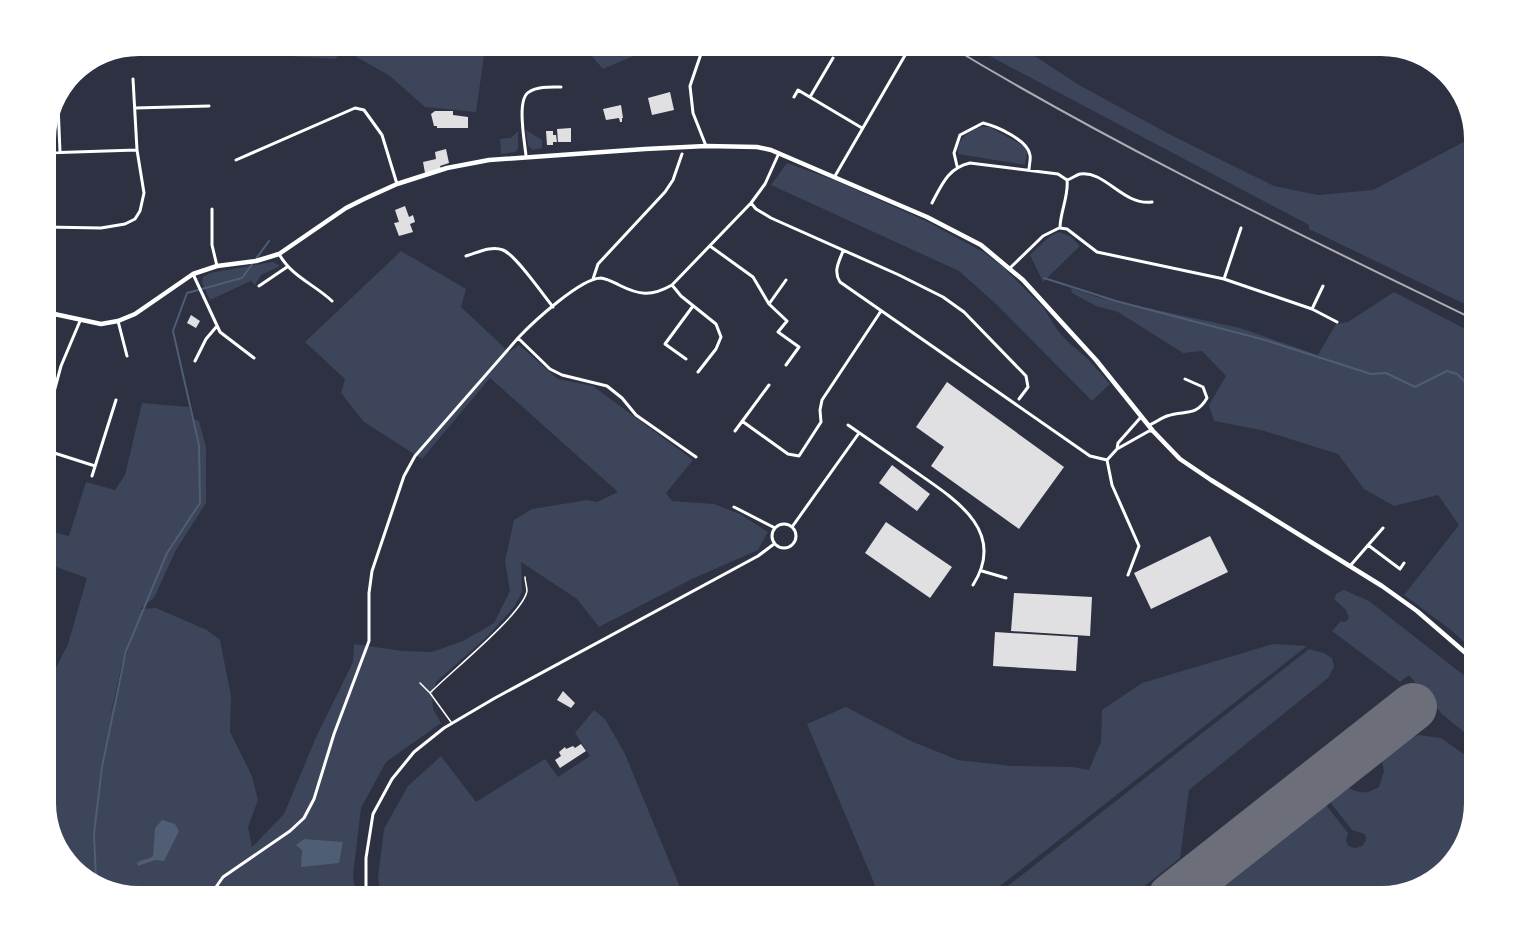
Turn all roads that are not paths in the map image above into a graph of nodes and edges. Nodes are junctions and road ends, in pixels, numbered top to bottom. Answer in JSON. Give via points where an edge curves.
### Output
{"nodes":[{"id":1,"x":700,"y":56,"type":"edge"},
{"id":2,"x":905,"y":56,"type":"edge"},
{"id":3,"x":833,"y":58,"type":"dead end"},
{"id":4,"x":133,"y":79,"type":"dead end"},
{"id":5,"x":561,"y":87,"type":"dead end"},
{"id":6,"x":794,"y":97,"type":"dead end"},
{"id":7,"x":810,"y":97,"type":"junction"},
{"id":8,"x":208,"y":106,"type":"dead end"},
{"id":9,"x":135,"y":108,"type":"junction"},
{"id":10,"x":59,"y":117,"type":"edge"},
{"id":11,"x":862,"y":128,"type":"junction"},
{"id":12,"x":706,"y":146,"type":"junction"},
{"id":13,"x":137,"y":150,"type":"junction"},
{"id":14,"x":56,"y":152,"type":"edge"},
{"id":15,"x":60,"y":152,"type":"junction"},
{"id":16,"x":779,"y":153,"type":"junction"},
{"id":17,"x":682,"y":154,"type":"dead end"},
{"id":18,"x":526,"y":158,"type":"junction"},
{"id":19,"x":236,"y":160,"type":"dead end"},
{"id":20,"x":957,"y":166,"type":"junction"},
{"id":21,"x":1029,"y":170,"type":"junction"},
{"id":22,"x":835,"y":176,"type":"junction"},
{"id":23,"x":1067,"y":180,"type":"junction"},
{"id":24,"x":397,"y":184,"type":"junction"},
{"id":25,"x":932,"y":202,"type":"dead end"},
{"id":26,"x":1152,"y":202,"type":"dead end"},
{"id":27,"x":751,"y":203,"type":"junction"},
{"id":28,"x":212,"y":209,"type":"dead end"},
{"id":29,"x":56,"y":227,"type":"edge"},
{"id":30,"x":1060,"y":228,"type":"junction"},
{"id":31,"x":1241,"y":228,"type":"dead end"},
{"id":32,"x":710,"y":246,"type":"junction"},
{"id":33,"x":843,"y":251,"type":"junction"},
{"id":34,"x":279,"y":254,"type":"junction"},
{"id":35,"x":466,"y":256,"type":"dead end"},
{"id":36,"x":217,"y":266,"type":"junction"},
{"id":37,"x":287,"y":267,"type":"junction"},
{"id":38,"x":1011,"y":268,"type":"junction"},
{"id":39,"x":193,"y":274,"type":"junction"},
{"id":40,"x":592,"y":279,"type":"junction"},
{"id":41,"x":1224,"y":279,"type":"junction"},
{"id":42,"x":786,"y":280,"type":"dead end"},
{"id":43,"x":672,"y":285,"type":"junction"},
{"id":44,"x":260,"y":286,"type":"dead end"},
{"id":45,"x":1323,"y":286,"type":"dead end"},
{"id":46,"x":332,"y":301,"type":"dead end"},
{"id":47,"x":769,"y":303,"type":"junction"},
{"id":48,"x":693,"y":306,"type":"junction"},
{"id":49,"x":553,"y":307,"type":"junction"},
{"id":50,"x":1312,"y":309,"type":"junction"},
{"id":51,"x":881,"y":311,"type":"junction"},
{"id":52,"x":56,"y":315,"type":"edge"},
{"id":53,"x":80,"y":321,"type":"junction"},
{"id":54,"x":118,"y":321,"type":"junction"},
{"id":55,"x":1337,"y":322,"type":"dead end"},
{"id":56,"x":217,"y":326,"type":"junction"},
{"id":57,"x":518,"y":338,"type":"junction"},
{"id":58,"x":127,"y":356,"type":"dead end"},
{"id":59,"x":254,"y":358,"type":"dead end"},
{"id":60,"x":686,"y":359,"type":"dead end"},
{"id":61,"x":195,"y":361,"type":"dead end"},
{"id":62,"x":786,"y":365,"type":"dead end"},
{"id":63,"x":698,"y":372,"type":"dead end"},
{"id":64,"x":1185,"y":379,"type":"dead end"},
{"id":65,"x":769,"y":384,"type":"dead end"},
{"id":66,"x":56,"y":387,"type":"edge"},
{"id":67,"x":1019,"y":399,"type":"dead end"},
{"id":68,"x":116,"y":400,"type":"dead end"},
{"id":69,"x":1142,"y":416,"type":"junction"},
{"id":70,"x":742,"y":421,"type":"junction"},
{"id":71,"x":848,"y":424,"type":"dead end"},
{"id":72,"x":1149,"y":425,"type":"junction"},
{"id":73,"x":735,"y":431,"type":"dead end"},
{"id":74,"x":1153,"y":431,"type":"junction"},
{"id":75,"x":860,"y":433,"type":"junction"},
{"id":76,"x":1117,"y":449,"type":"junction"},
{"id":77,"x":56,"y":454,"type":"edge"},
{"id":78,"x":696,"y":457,"type":"dead end"},
{"id":79,"x":1107,"y":460,"type":"junction"},
{"id":80,"x":95,"y":466,"type":"junction"},
{"id":81,"x":92,"y":476,"type":"dead end"},
{"id":82,"x":734,"y":507,"type":"dead end"},
{"id":83,"x":792,"y":527,"type":"junction"},
{"id":84,"x":775,"y":528,"type":"junction"},
{"id":85,"x":1383,"y":528,"type":"dead end"},
{"id":86,"x":774,"y":544,"type":"junction"},
{"id":87,"x":1368,"y":545,"type":"junction"},
{"id":88,"x":1404,"y":563,"type":"dead end"},
{"id":89,"x":1350,"y":566,"type":"junction"},
{"id":90,"x":982,"y":571,"type":"junction"},
{"id":91,"x":1128,"y":575,"type":"dead end"},
{"id":92,"x":525,"y":577,"type":"dead end"},
{"id":93,"x":1006,"y":578,"type":"dead end"},
{"id":94,"x":973,"y":585,"type":"dead end"},
{"id":95,"x":1464,"y":651,"type":"edge"},
{"id":96,"x":420,"y":683,"type":"dead end"},
{"id":97,"x":430,"y":693,"type":"junction"},
{"id":98,"x":452,"y":724,"type":"junction"},
{"id":99,"x":217,"y":886,"type":"edge"},
{"id":100,"x":366,"y":886,"type":"edge"}],
"edges":[{"from":1,"to":12,"type":"street","via":[[690,86],[693,113]]},
{"from":2,"to":11,"type":"street"},
{"from":3,"to":7,"type":"street"},
{"from":4,"to":9,"type":"street"},
{"from":5,"to":18,"type":"street","via":[[536,88],[526,93],[522,101]]},
{"from":6,"to":7,"type":"street","via":[[798,90]]},
{"from":7,"to":11,"type":"street"},
{"from":8,"to":9,"type":"street"},
{"from":9,"to":13,"type":"street"},
{"from":10,"to":15,"type":"street"},
{"from":11,"to":22,"type":"street"},
{"from":12,"to":16,"type":"main road","via":[[757,147]]},
{"from":12,"to":18,"type":"main road"},
{"from":13,"to":15,"type":"street"},
{"from":13,"to":29,"type":"street","via":[[144,193],[135,219],[101,228]]},
{"from":14,"to":15,"type":"street"},
{"from":16,"to":22,"type":"main road"},
{"from":16,"to":27,"type":"street"},
{"from":17,"to":40,"type":"street","via":[[665,192],[598,264]]},
{"from":18,"to":24,"type":"main road","via":[[461,165]]},
{"from":19,"to":24,"type":"street","via":[[355,108],[364,110],[382,135]]},
{"from":20,"to":21,"type":"street","via":[[970,163]]},
{"from":20,"to":21,"type":"street","via":[[954,153],[960,135],[983,123],[1026,144],[1031,156]]},
{"from":20,"to":25,"type":"street"},
{"from":21,"to":23,"type":"street","via":[[1058,174]]},
{"from":22,"to":38,"type":"main road","via":[[950,228]]},
{"from":23,"to":26,"type":"street","via":[[1080,174],[1093,175],[1135,202]]},
{"from":23,"to":30,"type":"street"},
{"from":24,"to":34,"type":"main road","via":[[346,208]]},
{"from":27,"to":32,"type":"street"},
{"from":27,"to":33,"type":"street","via":[[771,218]]},
{"from":28,"to":36,"type":"street","via":[[212,246]]},
{"from":30,"to":38,"type":"street","via":[[1043,236]]},
{"from":30,"to":41,"type":"street","via":[[1097,252]]},
{"from":31,"to":41,"type":"street"},
{"from":32,"to":43,"type":"street"},
{"from":32,"to":47,"type":"street","via":[[753,277]]},
{"from":33,"to":51,"type":"street","via":[[836,276]]},
{"from":33,"to":67,"type":"street","via":[[926,288],[964,312],[1026,376],[1028,387]]},
{"from":34,"to":36,"type":"main road"},
{"from":34,"to":37,"type":"street"},
{"from":35,"to":49,"type":"street","via":[[489,248],[503,250]]},
{"from":36,"to":39,"type":"main road"},
{"from":37,"to":44,"type":"street"},
{"from":37,"to":46,"type":"street"},
{"from":38,"to":69,"type":"main road"},
{"from":39,"to":54,"type":"main road","via":[[135,314]]},
{"from":39,"to":56,"type":"street"},
{"from":40,"to":43,"type":"street","via":[[608,279],[635,293],[660,292]]},
{"from":40,"to":49,"type":"street"},
{"from":41,"to":50,"type":"street"},
{"from":42,"to":47,"type":"street"},
{"from":43,"to":48,"type":"street"},
{"from":45,"to":50,"type":"street"},
{"from":47,"to":62,"type":"street","via":[[787,321],[778,332],[799,347]]},
{"from":48,"to":60,"type":"street","via":[[665,344]]},
{"from":48,"to":63,"type":"street","via":[[716,324],[721,337]]},
{"from":49,"to":57,"type":"street"},
{"from":50,"to":55,"type":"street"},
{"from":51,"to":70,"type":"street","via":[[822,400],[820,422],[799,456],[788,454]]},
{"from":51,"to":79,"type":"street","via":[[1090,456]]},
{"from":52,"to":53,"type":"main road"},
{"from":53,"to":54,"type":"main road"},
{"from":53,"to":66,"type":"street"},
{"from":54,"to":58,"type":"street"},
{"from":56,"to":59,"type":"street"},
{"from":56,"to":61,"type":"street"},
{"from":57,"to":78,"type":"street","via":[[550,369],[607,386],[636,415]]},
{"from":57,"to":99,"type":"street","via":[[428,439],[404,476],[372,571],[369,641],[304,818],[223,877]]},
{"from":64,"to":72,"type":"street","via":[[1203,387],[1207,398],[1201,408]]},
{"from":65,"to":70,"type":"street"},
{"from":68,"to":80,"type":"street"},
{"from":69,"to":72,"type":"main road"},
{"from":69,"to":76,"type":"street"},
{"from":70,"to":73,"type":"street"},
{"from":71,"to":75,"type":"street"},
{"from":72,"to":74,"type":"main road"},
{"from":74,"to":76,"type":"street"},
{"from":74,"to":89,"type":"main road","via":[[1190,466]]},
{"from":75,"to":83,"type":"street"},
{"from":75,"to":90,"type":"street","via":[[957,501],[976,523],[984,543]]},
{"from":76,"to":79,"type":"street"},
{"from":77,"to":80,"type":"street"},
{"from":79,"to":91,"type":"street","via":[[1112,485],[1138,546]]},
{"from":80,"to":81,"type":"street"},
{"from":82,"to":84,"type":"street"},
{"from":83,"to":84,"type":"street","via":[[785,524]]},
{"from":83,"to":86,"type":"street","via":[[797,537],[792,546],[784,549]]},
{"from":84,"to":86,"type":"street"},
{"from":85,"to":87,"type":"street"},
{"from":86,"to":98,"type":"street"},
{"from":87,"to":88,"type":"street","via":[[1400,569]]},
{"from":87,"to":89,"type":"street"},
{"from":89,"to":95,"type":"main road","via":[[1417,610]]},
{"from":90,"to":93,"type":"street"},
{"from":90,"to":94,"type":"street"},
{"from":92,"to":97,"type":"lane","via":[[524,599],[497,631]]},
{"from":96,"to":97,"type":"lane"},
{"from":97,"to":98,"type":"lane"},
{"from":98,"to":100,"type":"street","via":[[414,752],[392,779],[373,814]]}]}
